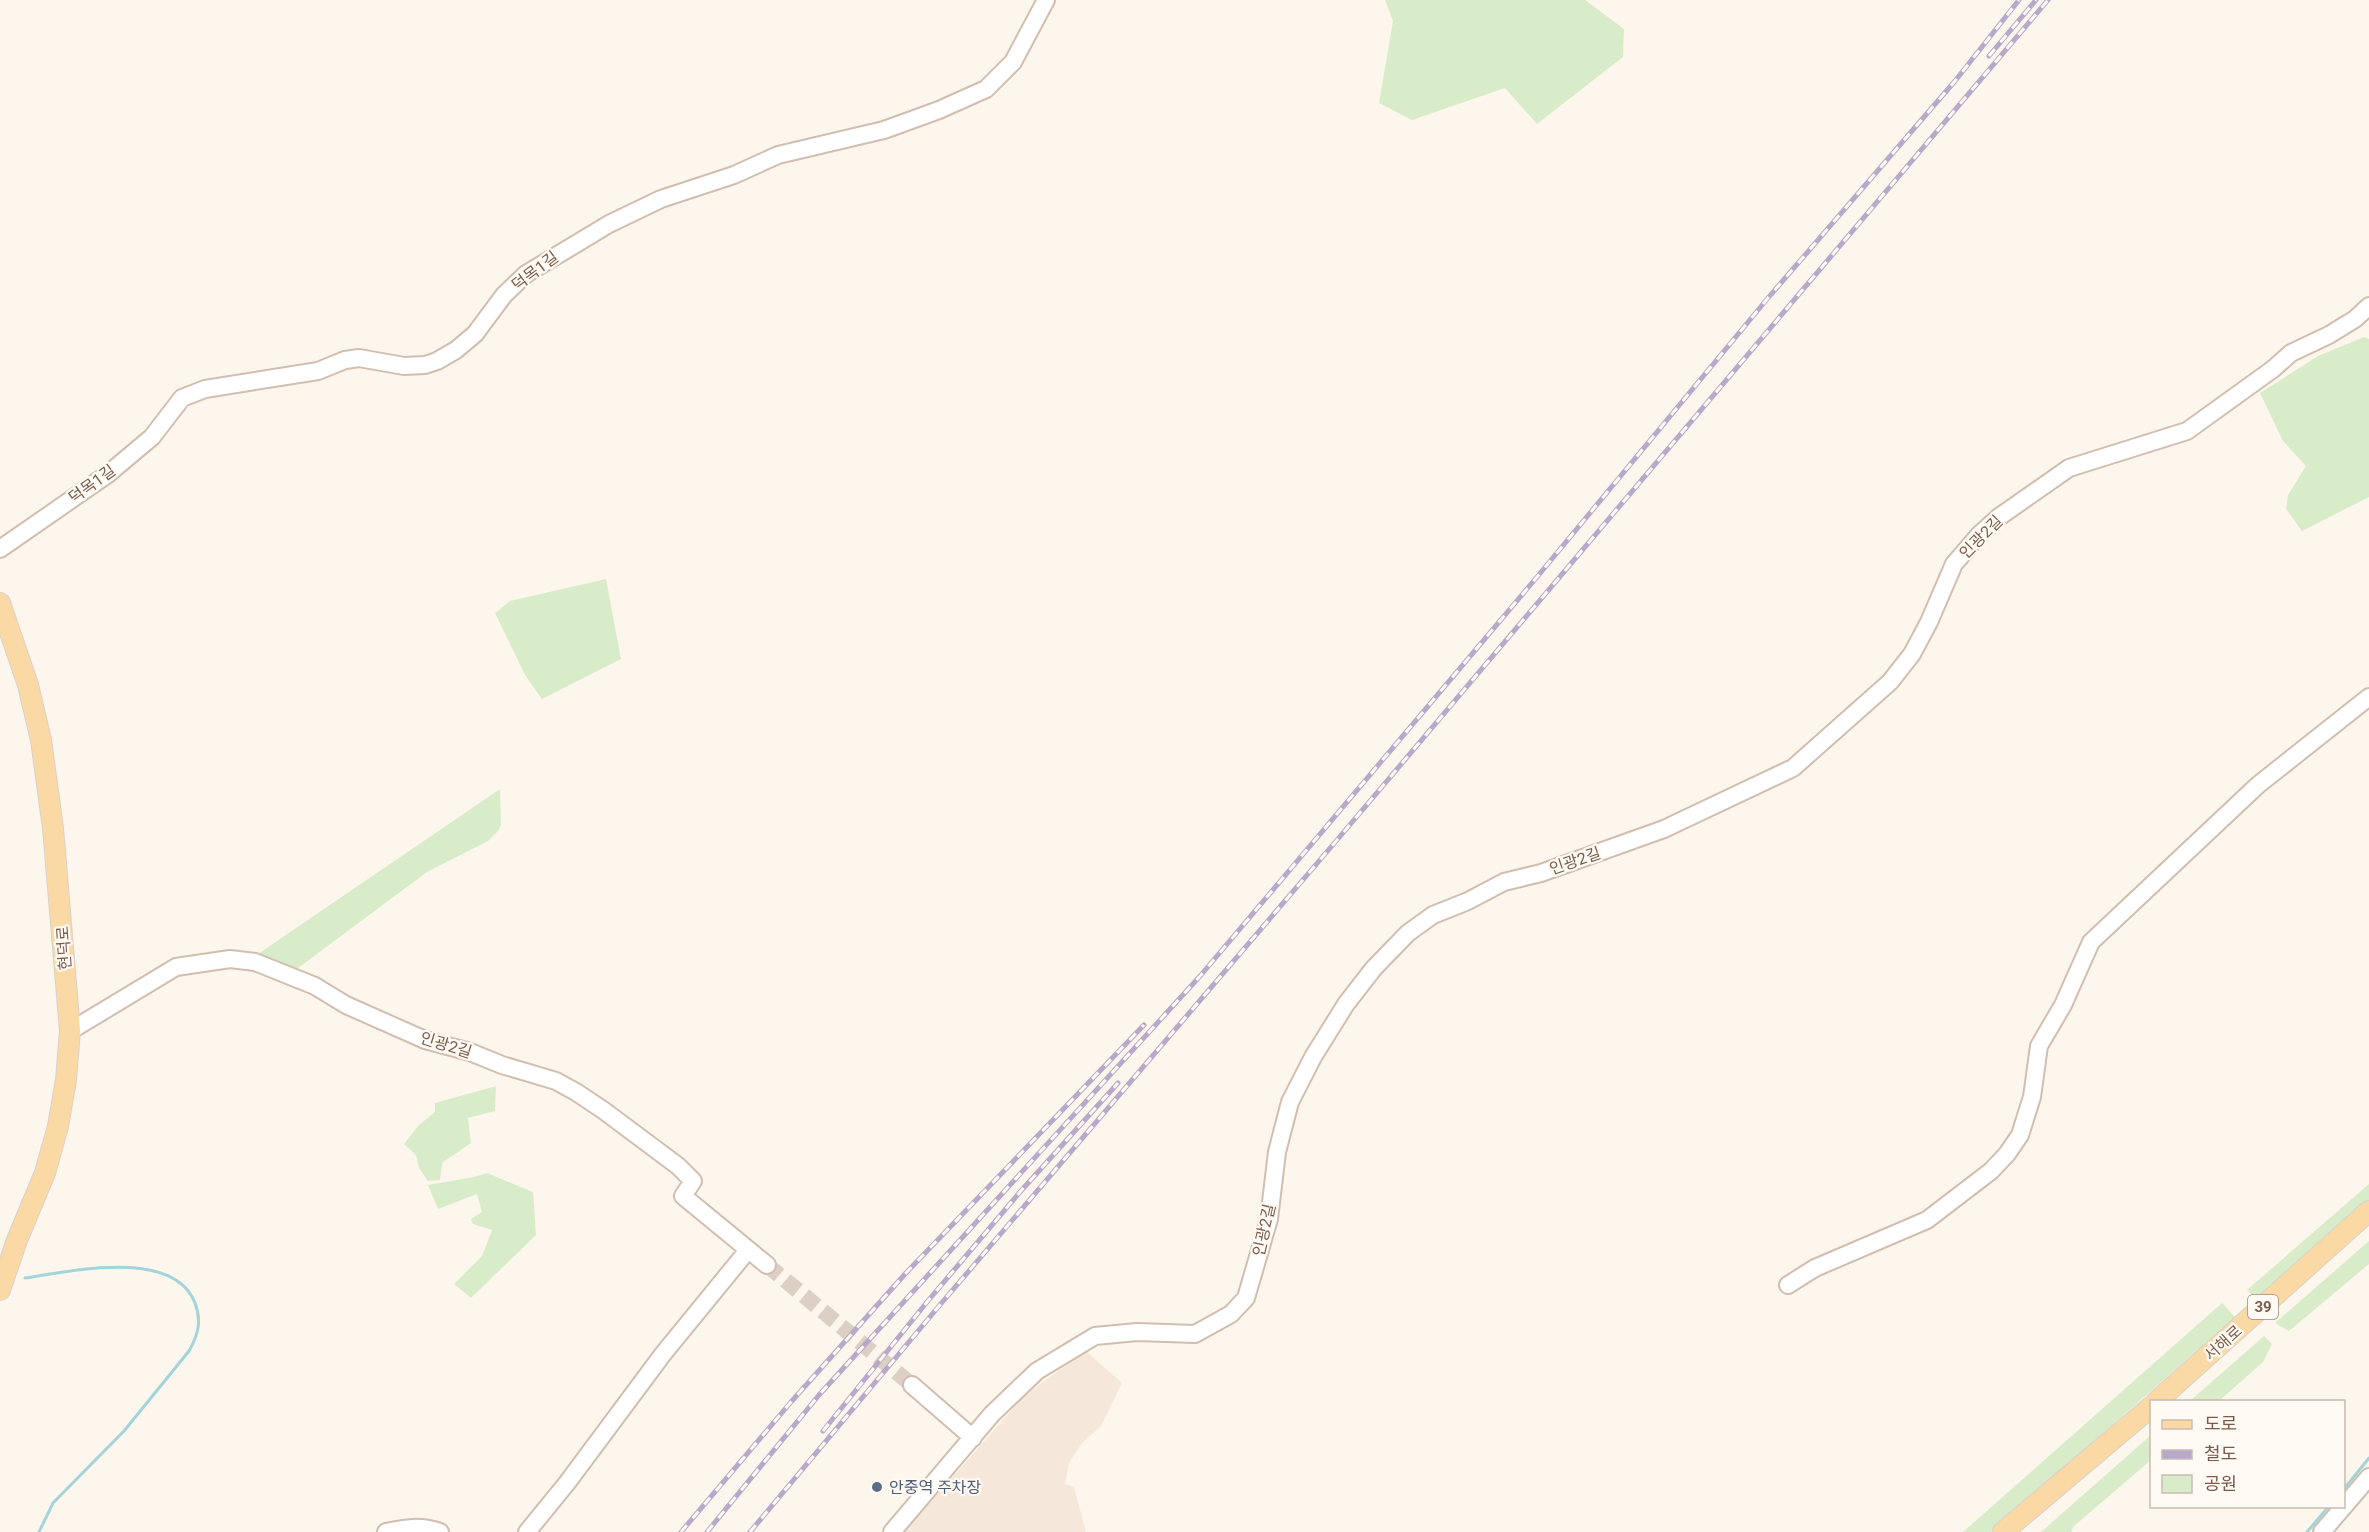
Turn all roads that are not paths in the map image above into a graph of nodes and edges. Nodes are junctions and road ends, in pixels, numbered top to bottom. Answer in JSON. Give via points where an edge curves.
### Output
{"nodes":[{"id":1,"x":1046,"y":0,"type":"edge"},
{"id":2,"x":2369,"y":306,"type":"edge"},
{"id":3,"x":0,"y":549,"type":"edge"},
{"id":4,"x":0,"y":603,"type":"edge"},
{"id":5,"x":2369,"y":697,"type":"edge"},
{"id":6,"x":70,"y":1032,"type":"junction"},
{"id":7,"x":2369,"y":1211,"type":"edge"},
{"id":8,"x":2369,"y":1226,"type":"edge"},
{"id":9,"x":748,"y":1250,"type":"junction"},
{"id":10,"x":767,"y":1265,"type":"tunnel mouth"},
{"id":11,"x":1788,"y":1285,"type":"dead end"},
{"id":12,"x":0,"y":1290,"type":"edge"},
{"id":13,"x":912,"y":1385,"type":"tunnel mouth"},
{"id":14,"x":2157,"y":1400,"type":"edge"},
{"id":15,"x":2171,"y":1400,"type":"edge"},
{"id":16,"x":2150,"y":1407,"type":"edge"},
{"id":17,"x":2150,"y":1419,"type":"edge"},
{"id":18,"x":973,"y":1438,"type":"junction"},
{"id":19,"x":2369,"y":1477,"type":"edge"},
{"id":20,"x":2345,"y":1505,"type":"edge"},
{"id":21,"x":2343,"y":1508,"type":"edge"},
{"id":22,"x":386,"y":1532,"type":"edge"},
{"id":23,"x":440,"y":1532,"type":"edge"},
{"id":24,"x":527,"y":1532,"type":"edge"},
{"id":25,"x":892,"y":1532,"type":"edge"},
{"id":26,"x":2003,"y":1532,"type":"edge"},
{"id":27,"x":2022,"y":1532,"type":"edge"},
{"id":28,"x":2322,"y":1532,"type":"edge"}],
"edges":[{"from":1,"to":3,"type":"street","name":"덕목1길","via":[[1013,62],[986,89],[884,130],[778,155],[734,175],[662,199],[609,224],[526,274],[504,295],[475,334],[437,361],[404,366],[358,358],[318,371],[204,388],[182,398],[152,437],[108,474]]},
{"from":2,"to":18,"type":"street","name":"인광2길","via":[[2355,320],[2291,353],[2187,431],[2069,468],[1999,517],[1954,564],[1912,654],[1890,682],[1793,768],[1664,829],[1541,873],[1504,882],[1433,915],[1408,933],[1346,1004],[1290,1102],[1277,1152],[1269,1219],[1246,1298],[1231,1314],[1195,1334],[1137,1332],[1095,1336],[1037,1371]]},
{"from":4,"to":6,"type":"main road","name":"현덕로","via":[[28,686],[41,740],[53,828]]},
{"from":5,"to":11,"type":"street","via":[[2258,785],[2091,942],[2063,1005],[2039,1046],[2032,1097],[2020,1135],[1991,1171],[1927,1220],[1815,1268]]},
{"from":6,"to":9,"type":"street","name":"인광2길","via":[[176,967],[230,960],[255,962],[315,986],[346,1005],[425,1040],[556,1081],[576,1092],[678,1166],[693,1181],[683,1196]]},
{"from":6,"to":12,"type":"main road","name":"현덕로","via":[[56,1135]]},
{"from":7,"to":14,"type":"main road","name":"서해로","number":"39"},
{"from":8,"to":15,"type":"main road","name":"서해로","number":"39"},
{"from":9,"to":10,"type":"street","name":"인광2길"},
{"from":9,"to":24,"type":"street"},
{"from":13,"to":18,"type":"street"},
{"from":16,"to":26,"type":"main road"},
{"from":17,"to":27,"type":"main road"},
{"from":18,"to":25,"type":"street","name":"인광2길"},
{"from":19,"to":20,"type":"street"},
{"from":21,"to":28,"type":"street"},
{"from":22,"to":23,"type":"street","via":[[411,1527]]}]}
